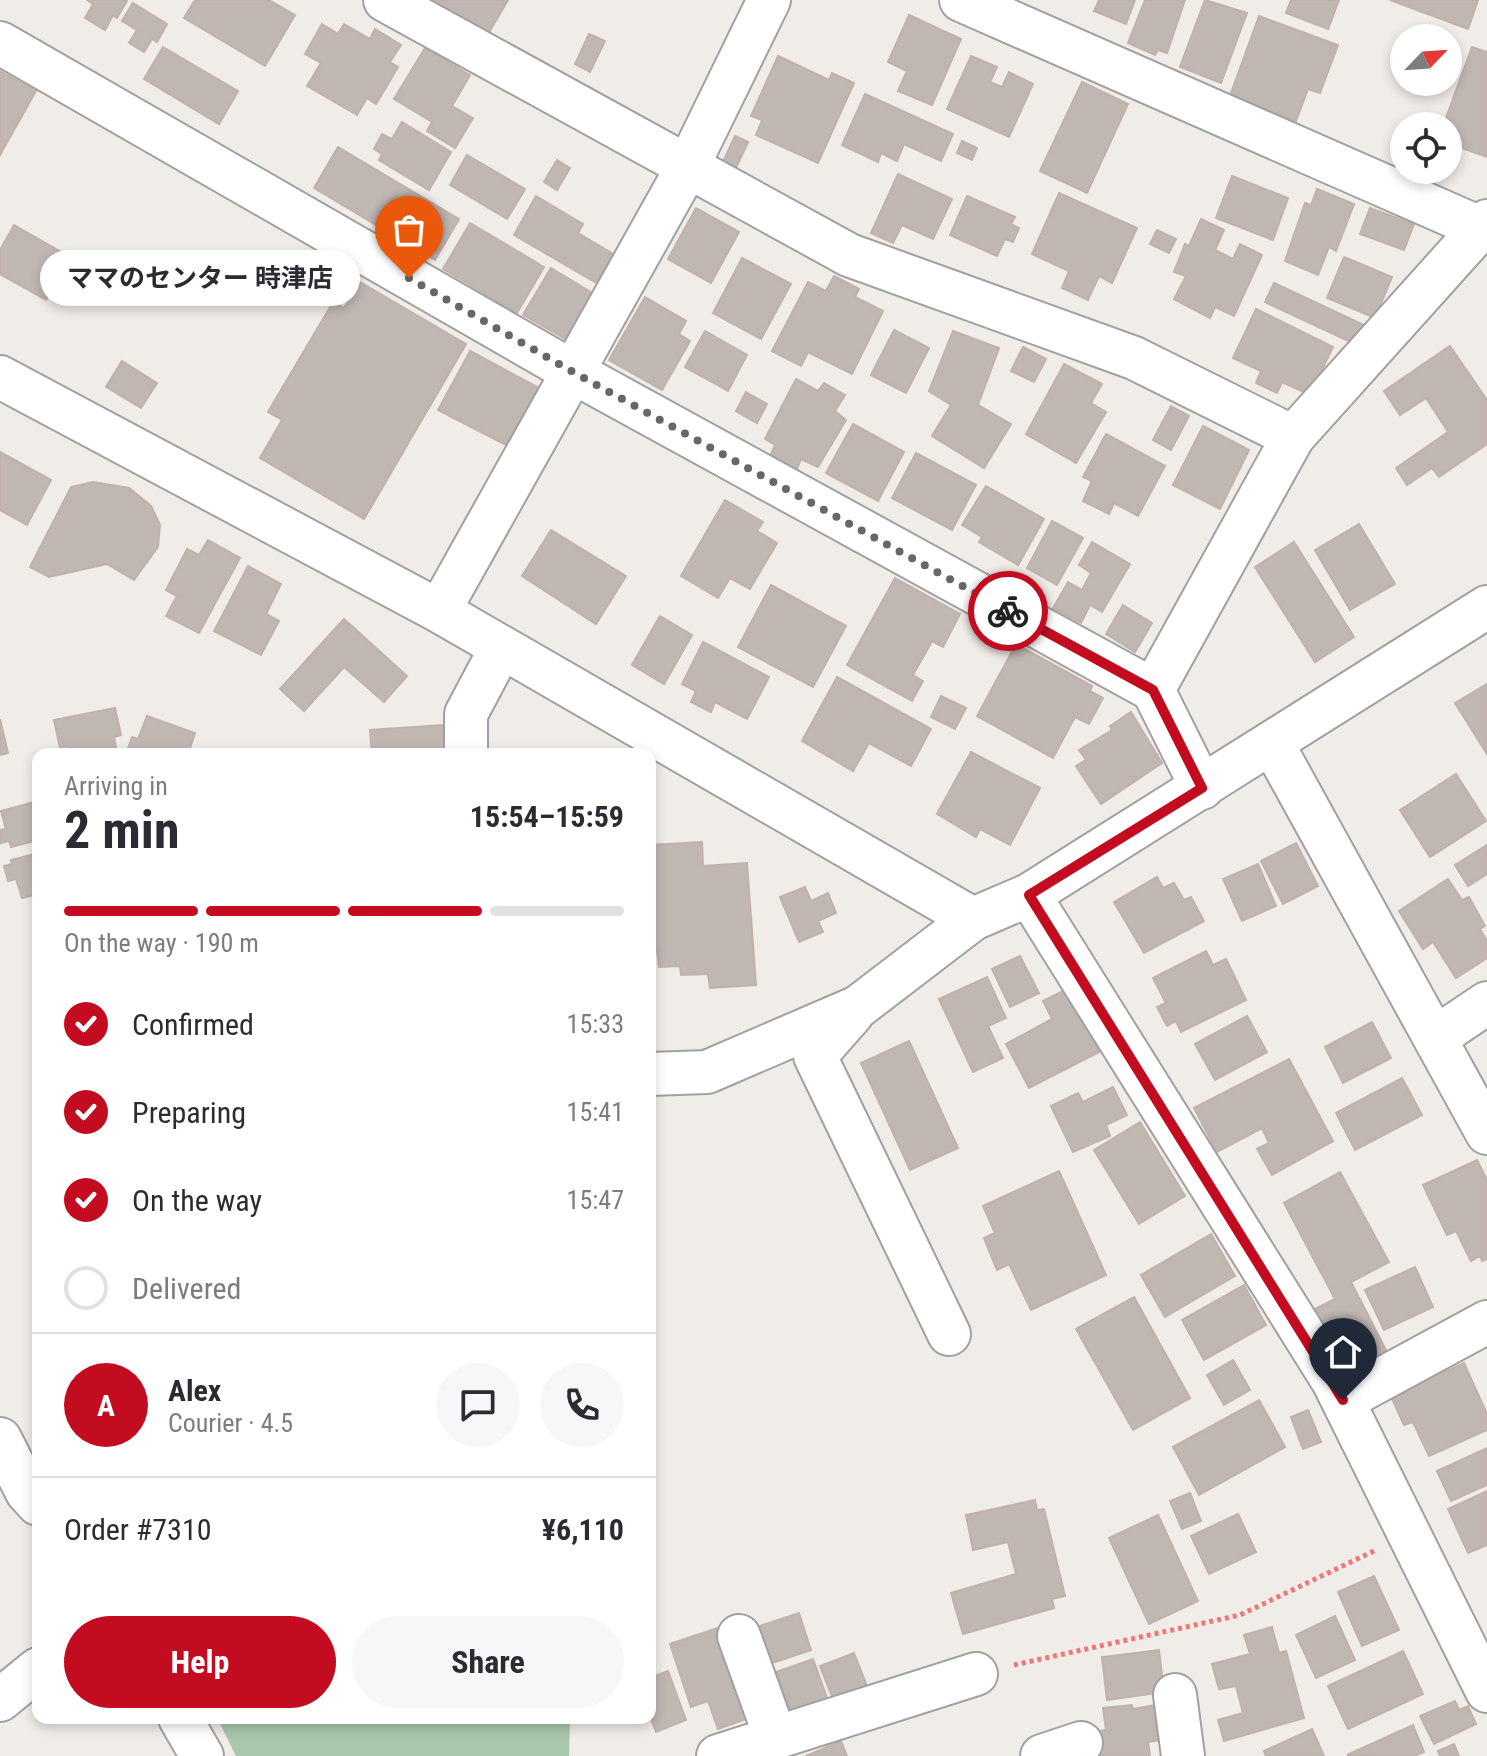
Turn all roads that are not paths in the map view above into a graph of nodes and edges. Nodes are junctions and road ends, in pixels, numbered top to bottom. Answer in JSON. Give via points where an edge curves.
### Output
{"nodes":[{"id":1,"x":385,"y":0,"type":"edge"},
{"id":2,"x":769,"y":0,"type":"edge"},
{"id":3,"x":961,"y":0,"type":"edge"},
{"id":4,"x":0,"y":43,"type":"edge"},
{"id":5,"x":688,"y":166,"type":"junction"},
{"id":6,"x":1486,"y":226,"type":"edge"},
{"id":7,"x":573,"y":372,"type":"junction"},
{"id":8,"x":0,"y":377,"type":"edge"},
{"id":9,"x":1293,"y":437,"type":"junction"},
{"id":10,"x":1487,"y":607,"type":"edge"},
{"id":11,"x":439,"y":611,"type":"junction"},
{"id":12,"x":501,"y":648,"type":"junction"},
{"id":13,"x":1153,"y":690,"type":"junction"},
{"id":14,"x":1272,"y":743,"type":"junction"},
{"id":15,"x":466,"y":748,"type":"edge"},
{"id":16,"x":1202,"y":788,"type":"junction"},
{"id":17,"x":1029,"y":895,"type":"junction"},
{"id":18,"x":973,"y":919,"type":"junction"},
{"id":19,"x":1487,"y":1003,"type":"edge"},
{"id":20,"x":858,"y":1007,"type":"junction"},
{"id":21,"x":1435,"y":1038,"type":"junction"},
{"id":22,"x":656,"y":1074,"type":"edge"},
{"id":23,"x":1487,"y":1133,"type":"edge"},
{"id":24,"x":1487,"y":1322,"type":"edge"},
{"id":25,"x":949,"y":1334,"type":"dead end"},
{"id":26,"x":1343,"y":1400,"type":"junction"},
{"id":27,"x":739,"y":1636,"type":"dead end"},
{"id":28,"x":32,"y":1674,"type":"edge"},
{"id":29,"x":976,"y":1674,"type":"road end"},
{"id":30,"x":1487,"y":1691,"type":"edge"},
{"id":31,"x":1175,"y":1695,"type":"dead end"},
{"id":32,"x":0,"y":1700,"type":"edge"},
{"id":33,"x":183,"y":1724,"type":"edge"},
{"id":34,"x":775,"y":1736,"type":"junction"},
{"id":35,"x":1081,"y":1743,"type":"dead end"},
{"id":36,"x":202,"y":1756,"type":"edge"},
{"id":37,"x":718,"y":1756,"type":"edge"},
{"id":38,"x":1042,"y":1756,"type":"edge"},
{"id":39,"x":1183,"y":1756,"type":"edge"}],
"edges":[{"from":1,"to":5,"type":"street"},
{"from":2,"to":5,"type":"street"},
{"from":3,"to":6,"type":"street"},
{"from":4,"to":7,"type":"street"},
{"from":5,"to":7,"type":"street"},
{"from":5,"to":9,"type":"street","via":[[849,255],[1134,358]]},
{"from":6,"to":9,"type":"street"},
{"from":7,"to":11,"type":"street"},
{"from":7,"to":13,"type":"street"},
{"from":8,"to":11,"type":"street"},
{"from":9,"to":13,"type":"street"},
{"from":10,"to":14,"type":"street"},
{"from":11,"to":12,"type":"street"},
{"from":12,"to":15,"type":"street","via":[[466,714]]},
{"from":12,"to":18,"type":"street"},
{"from":13,"to":16,"type":"street"},
{"from":14,"to":16,"type":"street"},
{"from":14,"to":21,"type":"street"},
{"from":16,"to":17,"type":"street"},
{"from":17,"to":18,"type":"street"},
{"from":17,"to":26,"type":"street"},
{"from":18,"to":20,"type":"street"},
{"from":19,"to":21,"type":"street"},
{"from":20,"to":22,"type":"street","via":[[707,1072]]},
{"from":20,"to":25,"type":"street","via":[[815,1056]]},
{"from":21,"to":23,"type":"street"},
{"from":24,"to":26,"type":"street"},
{"from":26,"to":30,"type":"street"},
{"from":27,"to":34,"type":"street"},
{"from":28,"to":32,"type":"street"},
{"from":29,"to":34,"type":"street"},
{"from":31,"to":39,"type":"street"},
{"from":33,"to":36,"type":"street"},
{"from":34,"to":37,"type":"street"},
{"from":35,"to":38,"type":"street"}]}
